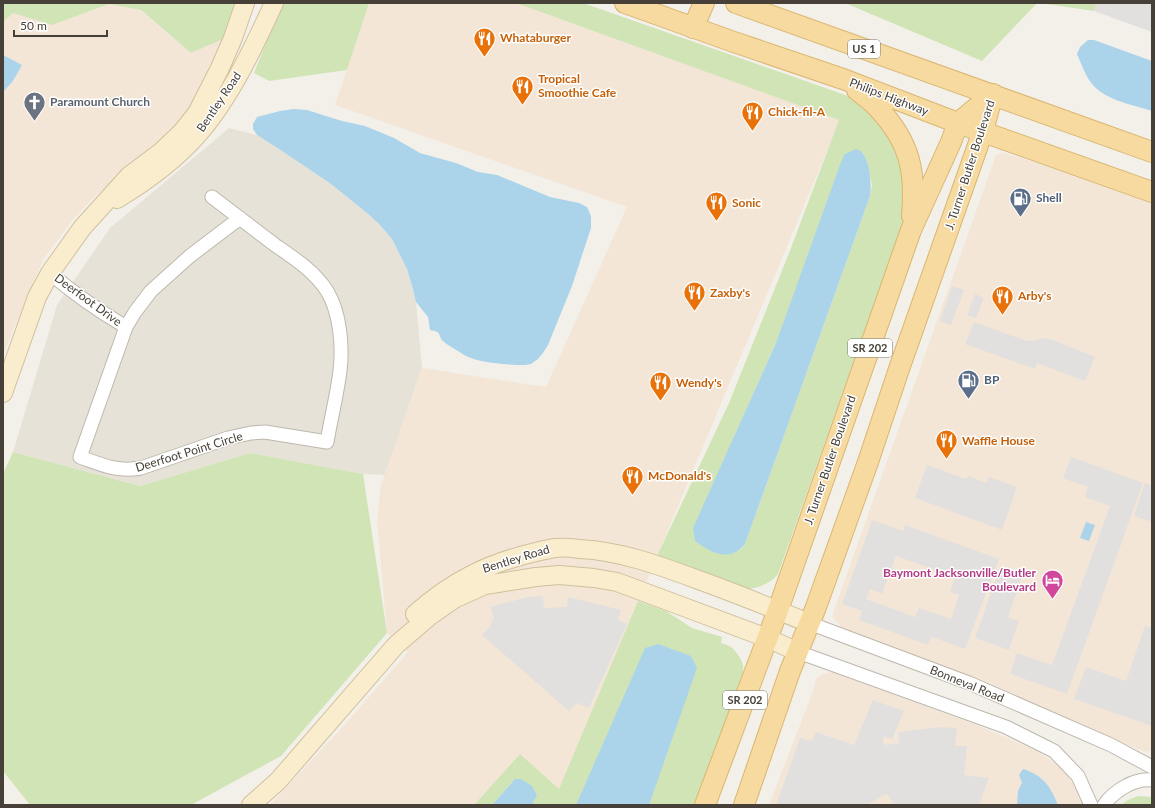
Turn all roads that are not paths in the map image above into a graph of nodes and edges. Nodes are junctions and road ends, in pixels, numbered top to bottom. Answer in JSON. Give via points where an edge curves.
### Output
{"nodes":[{"id":1,"x":245,"y":3,"type":"edge"},
{"id":2,"x":274,"y":3,"type":"edge"},
{"id":3,"x":625,"y":3,"type":"edge"},
{"id":4,"x":704,"y":3,"type":"edge"},
{"id":5,"x":736,"y":3,"type":"edge"},
{"id":6,"x":693,"y":28,"type":"junction"},
{"id":7,"x":843,"y":79,"type":"junction"},
{"id":8,"x":993,"y":94,"type":"junction"},
{"id":9,"x":958,"y":123,"type":"junction"},
{"id":10,"x":983,"y":131,"type":"junction"},
{"id":11,"x":1152,"y":152,"type":"edge"},
{"id":12,"x":1152,"y":192,"type":"edge"},
{"id":13,"x":212,"y":198,"type":"dead end"},
{"id":14,"x":101,"y":209,"type":"junction"},
{"id":15,"x":240,"y":218,"type":"junction"},
{"id":16,"x":911,"y":230,"type":"junction"},
{"id":17,"x":50,"y":272,"type":"junction"},
{"id":18,"x":126,"y":327,"type":"junction"},
{"id":19,"x":3,"y":393,"type":"edge"},
{"id":20,"x":778,"y":610,"type":"junction"},
{"id":21,"x":809,"y":623,"type":"junction"},
{"id":22,"x":767,"y":638,"type":"junction"},
{"id":23,"x":396,"y":645,"type":"junction"},
{"id":24,"x":798,"y":652,"type":"junction"},
{"id":25,"x":1152,"y":767,"type":"edge"},
{"id":26,"x":1152,"y":780,"type":"edge"},
{"id":27,"x":251,"y":805,"type":"edge"},
{"id":28,"x":705,"y":805,"type":"edge"},
{"id":29,"x":744,"y":805,"type":"edge"},
{"id":30,"x":1091,"y":805,"type":"edge"},
{"id":31,"x":1104,"y":805,"type":"edge"}],
"edges":[{"from":1,"to":14,"type":"street","name":"Bentley Road","via":[[220,68],[197,113],[161,152],[129,176]]},
{"from":2,"to":14,"type":"street","name":"Bentley Road","via":[[248,57],[206,125],[171,161],[140,185]]},
{"from":3,"to":6,"type":"main road","name":"Philips Highway"},
{"from":4,"to":6,"type":"main road"},
{"from":5,"to":8,"type":"main road","number":"US 1"},
{"from":6,"to":7,"type":"main road","name":"Philips Highway"},
{"from":7,"to":9,"type":"main road","name":"Philips Highway"},
{"from":7,"to":16,"type":"main road","via":[[878,107],[906,147],[913,176]]},
{"from":8,"to":9,"type":"main road","name":"J. Turner Butler Boulevard"},
{"from":8,"to":10,"type":"main road","name":"J. Turner Butler Boulevard","number":"SR 202"},
{"from":8,"to":11,"type":"main road","number":"US 1"},
{"from":9,"to":10,"type":"main road","name":"Philips Highway"},
{"from":9,"to":16,"type":"main road","name":"J. Turner Butler Boulevard","number":"SR 202"},
{"from":10,"to":12,"type":"main road","name":"Philips Highway"},
{"from":10,"to":21,"type":"main road","name":"J. Turner Butler Boulevard","number":"SR 202"},
{"from":13,"to":15,"type":"street","name":"Deerfoot Point Circle"},
{"from":14,"to":17,"type":"street","name":"Bentley Road","via":[[82,228]]},
{"from":15,"to":18,"type":"street","name":"Deerfoot Point Circle","via":[[190,256],[151,291]]},
{"from":15,"to":18,"type":"street","name":"Deerfoot Point Circle","via":[[311,271],[327,292],[334,308],[340,329],[340,370],[327,442],[265,432],[250,433],[128,470],[115,469],[80,457]]},
{"from":16,"to":20,"type":"main road","name":"J. Turner Butler Boulevard","number":"SR 202"},
{"from":17,"to":18,"type":"street","name":"Deerfoot Drive","via":[[93,307]]},
{"from":17,"to":19,"type":"street","name":"Bentley Road","via":[[37,298]]},
{"from":20,"to":21,"type":"street","name":"Bonneval Road"},
{"from":20,"to":22,"type":"main road","name":"J. Turner Butler Boulevard","number":"SR 202"},
{"from":20,"to":23,"type":"street","name":"Bentley Road","via":[[672,570],[620,554],[556,548],[494,564],[465,577],[438,594],[414,615]]},
{"from":21,"to":24,"type":"main road","name":"J. Turner Butler Boulevard","number":"SR 202"},
{"from":21,"to":25,"type":"street","name":"Bonneval Road","via":[[969,683],[1111,745]]},
{"from":22,"to":23,"type":"street","name":"Bentley Road","via":[[617,582],[559,576],[485,585],[454,599]]},
{"from":22,"to":24,"type":"street"},
{"from":22,"to":28,"type":"main road","name":"J. Turner Butler Boulevard","number":"SR 202"},
{"from":23,"to":27,"type":"street","name":"Bentley Road","via":[[278,781]]},
{"from":24,"to":29,"type":"main road","name":"J. Turner Butler Boulevard","number":"SR 202"},
{"from":24,"to":30,"type":"street","via":[[1006,727],[1054,751],[1078,776]]},
{"from":26,"to":31,"type":"street","via":[[1142,780],[1119,790]]}]}
